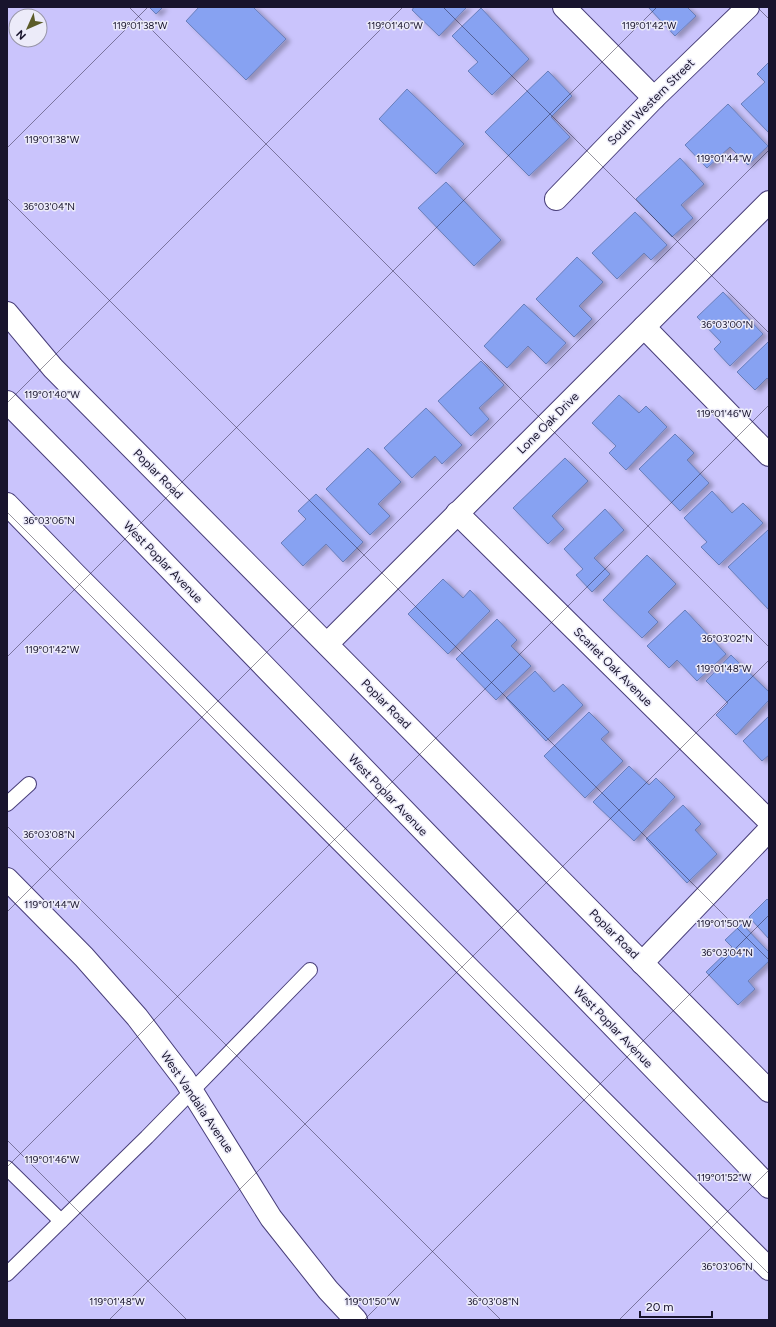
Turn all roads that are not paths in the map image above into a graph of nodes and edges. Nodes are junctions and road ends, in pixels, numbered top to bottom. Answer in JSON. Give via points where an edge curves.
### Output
{"nodes":[{"id":1,"x":564,"y":7,"type":"edge"},
{"id":2,"x":748,"y":7,"type":"edge"},
{"id":3,"x":654,"y":98,"type":"junction"},
{"id":4,"x":556,"y":199,"type":"dead end"},
{"id":5,"x":769,"y":202,"type":"edge"},
{"id":6,"x":7,"y":313,"type":"edge"},
{"id":7,"x":644,"y":327,"type":"junction"},
{"id":8,"x":7,"y":402,"type":"edge"},
{"id":9,"x":769,"y":455,"type":"edge"},
{"id":10,"x":7,"y":504,"type":"edge"},
{"id":11,"x":457,"y":512,"type":"junction"},
{"id":12,"x":327,"y":644,"type":"junction"},
{"id":13,"x":29,"y":784,"type":"dead end"},
{"id":14,"x":7,"y":804,"type":"edge"},
{"id":15,"x":769,"y":821,"type":"edge"},
{"id":16,"x":769,"y":830,"type":"edge"},
{"id":17,"x":7,"y":879,"type":"edge"},
{"id":18,"x":642,"y":963,"type":"junction"},
{"id":19,"x":310,"y":970,"type":"dead end"},
{"id":20,"x":769,"y":1091,"type":"edge"},
{"id":21,"x":192,"y":1092,"type":"junction"},
{"id":22,"x":7,"y":1168,"type":"edge"},
{"id":23,"x":769,"y":1187,"type":"edge"},
{"id":24,"x":61,"y":1221,"type":"junction"},
{"id":25,"x":769,"y":1269,"type":"edge"},
{"id":26,"x":7,"y":1274,"type":"edge"},
{"id":27,"x":356,"y":1320,"type":"edge"}],
"edges":[{"from":1,"to":3,"type":"street"},
{"from":2,"to":3,"type":"street","name":"South Western Street"},
{"from":3,"to":4,"type":"street","name":"South Western Street"},
{"from":5,"to":7,"type":"street","name":"Lone Oak Drive"},
{"from":6,"to":12,"type":"street","name":"Poplar Road","via":[[53,368]]},
{"from":7,"to":9,"type":"street"},
{"from":7,"to":11,"type":"street","name":"Lone Oak Drive"},
{"from":8,"to":23,"type":"street","name":"West Poplar Avenue"},
{"from":10,"to":25,"type":"street"},
{"from":11,"to":12,"type":"street","name":"Lone Oak Drive"},
{"from":11,"to":15,"type":"street","name":"Scarlet Oak Avenue"},
{"from":12,"to":18,"type":"street","name":"Poplar Road"},
{"from":13,"to":14,"type":"lane"},
{"from":16,"to":18,"type":"street"},
{"from":17,"to":21,"type":"street","name":"West Vandalia Avenue","via":[[84,957],[137,1017]]},
{"from":18,"to":20,"type":"street","name":"Poplar Road"},
{"from":19,"to":21,"type":"lane"},
{"from":21,"to":24,"type":"lane"},
{"from":21,"to":27,"type":"street","name":"West Vandalia Avenue","via":[[271,1218],[328,1290]]},
{"from":22,"to":24,"type":"lane"},
{"from":24,"to":26,"type":"lane"}]}
